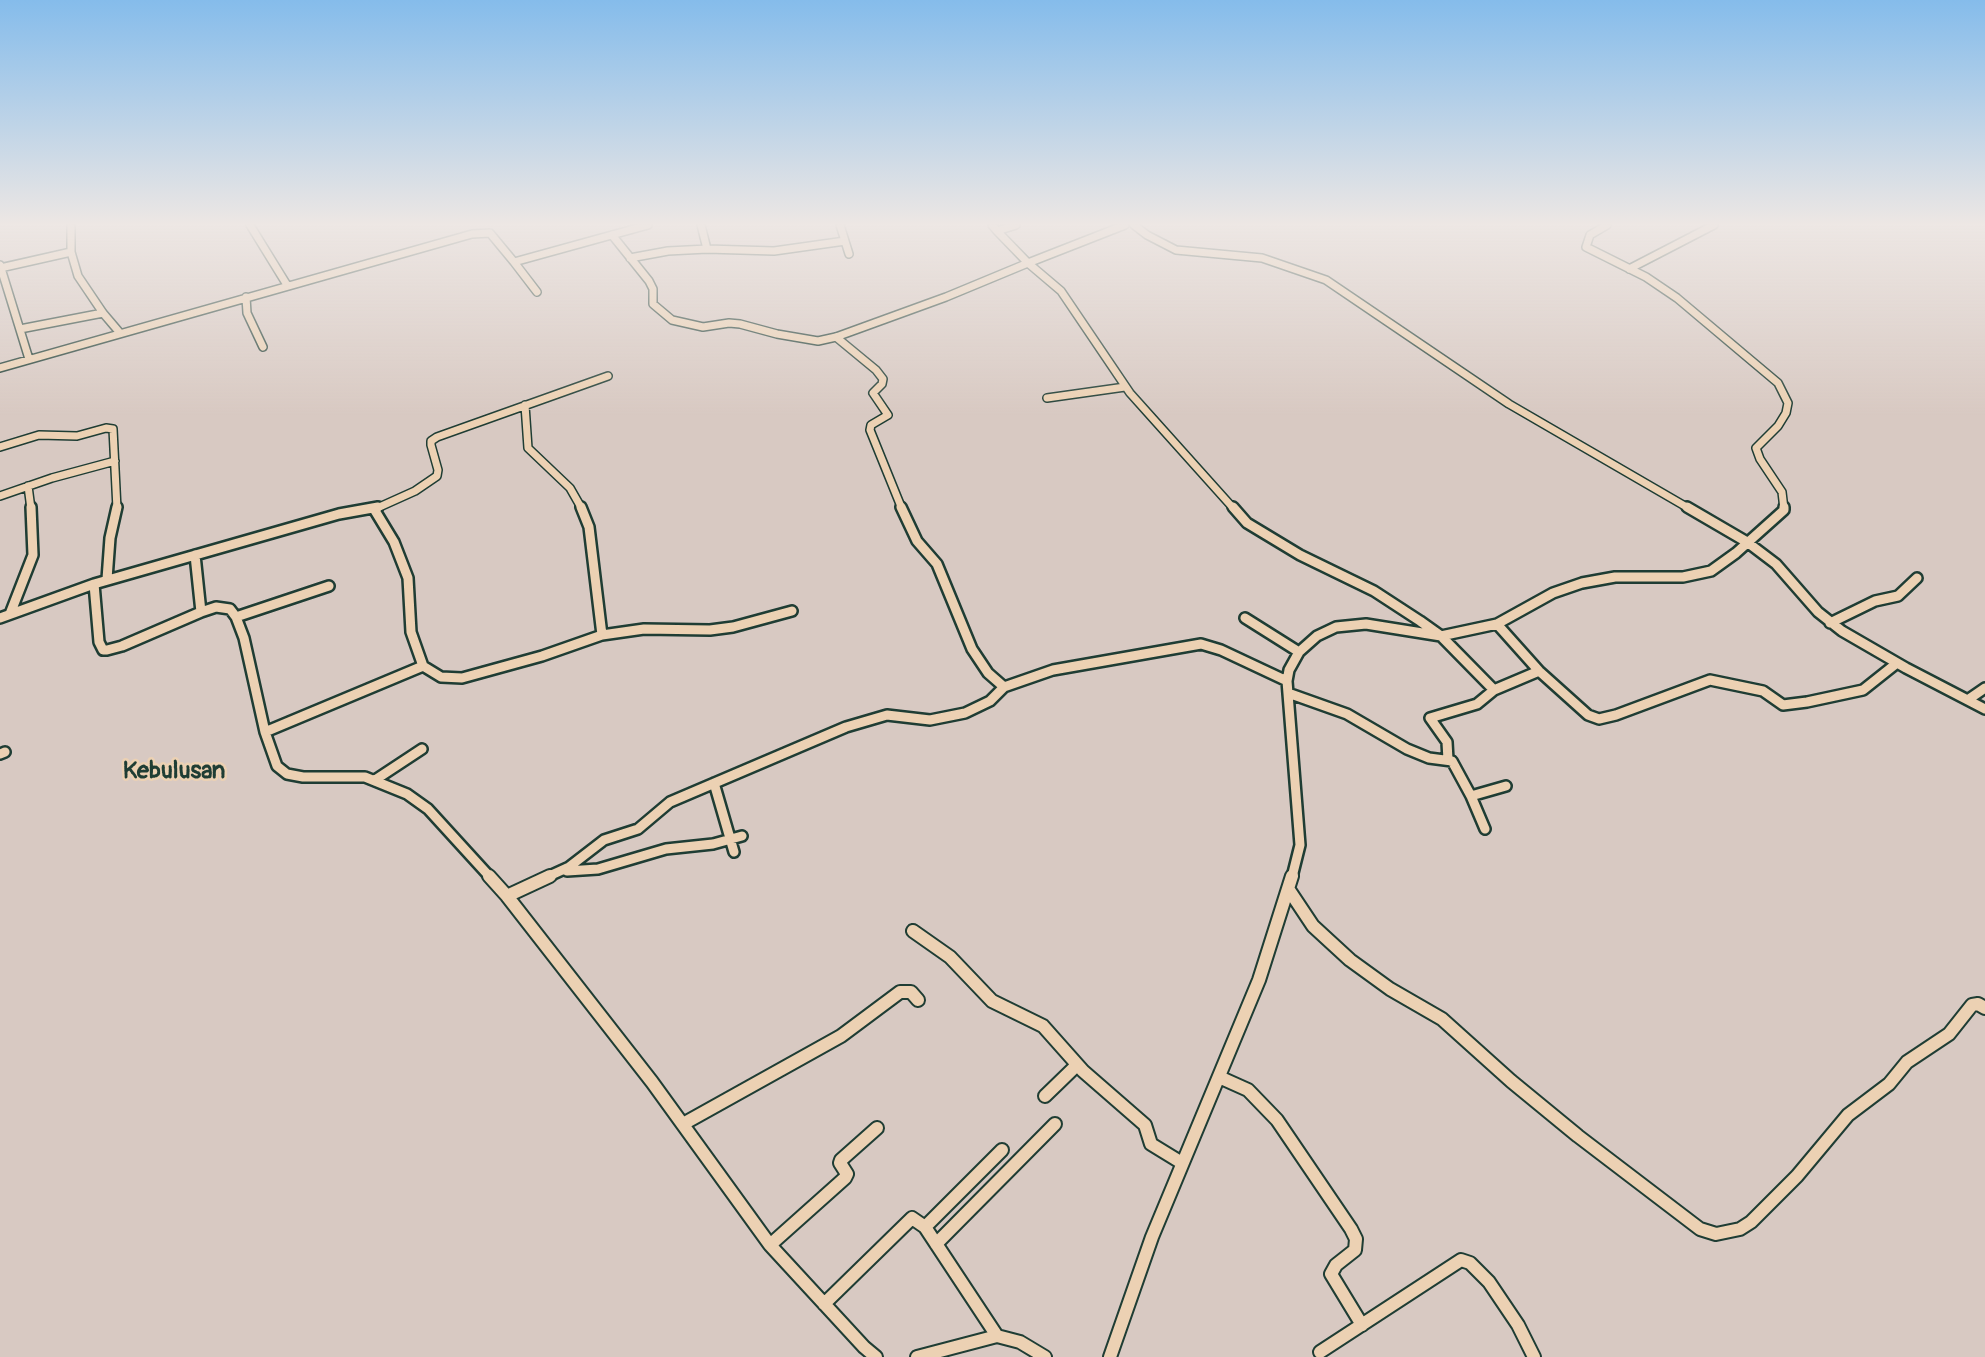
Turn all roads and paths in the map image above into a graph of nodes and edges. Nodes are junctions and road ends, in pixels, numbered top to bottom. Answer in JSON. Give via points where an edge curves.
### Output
{"nodes":[{"id":1,"x":7,"y":288,"type":"edge"},
{"id":2,"x":86,"y":288,"type":"edge"},
{"id":3,"x":276,"y":288,"type":"edge"},
{"id":4,"x":534,"y":288,"type":"edge"},
{"id":5,"x":653,"y":288,"type":"edge"},
{"id":6,"x":967,"y":288,"type":"edge"},
{"id":7,"x":1056,"y":288,"type":"edge"},
{"id":8,"x":1338,"y":288,"type":"edge"},
{"id":9,"x":1663,"y":288,"type":"edge"},
{"id":10,"x":537,"y":292,"type":"dead end"},
{"id":11,"x":246,"y":297,"type":"junction"},
{"id":12,"x":103,"y":313,"type":"junction"},
{"id":13,"x":20,"y":329,"type":"junction"},
{"id":14,"x":120,"y":333,"type":"junction"},
{"id":15,"x":836,"y":337,"type":"junction"},
{"id":16,"x":263,"y":347,"type":"dead end"},
{"id":17,"x":29,"y":359,"type":"junction"},
{"id":18,"x":0,"y":368,"type":"edge"},
{"id":19,"x":608,"y":376,"type":"dead end"},
{"id":20,"x":1125,"y":387,"type":"junction"},
{"id":21,"x":1047,"y":398,"type":"dead end"},
{"id":22,"x":525,"y":405,"type":"junction"},
{"id":23,"x":0,"y":447,"type":"edge"},
{"id":24,"x":115,"y":461,"type":"junction"},
{"id":25,"x":28,"y":486,"type":"junction"},
{"id":26,"x":0,"y":496,"type":"edge"},
{"id":27,"x":374,"y":509,"type":"junction"},
{"id":28,"x":1747,"y":542,"type":"junction"},
{"id":29,"x":195,"y":555,"type":"junction"},
{"id":30,"x":1917,"y":578,"type":"dead end"},
{"id":31,"x":107,"y":579,"type":"junction"},
{"id":32,"x":94,"y":584,"type":"junction"},
{"id":33,"x":329,"y":586,"type":"dead end"},
{"id":34,"x":792,"y":611,"type":"dead end"},
{"id":35,"x":201,"y":612,"type":"junction"},
{"id":36,"x":5,"y":616,"type":"edge"},
{"id":37,"x":237,"y":617,"type":"junction"},
{"id":38,"x":1245,"y":618,"type":"dead end"},
{"id":39,"x":1830,"y":623,"type":"junction"},
{"id":40,"x":1497,"y":624,"type":"junction"},
{"id":41,"x":602,"y":635,"type":"junction"},
{"id":42,"x":1441,"y":636,"type":"junction"},
{"id":43,"x":1299,"y":652,"type":"junction"},
{"id":44,"x":1897,"y":663,"type":"junction"},
{"id":45,"x":423,"y":666,"type":"junction"},
{"id":46,"x":1539,"y":671,"type":"junction"},
{"id":47,"x":1287,"y":681,"type":"junction"},
{"id":48,"x":1004,"y":687,"type":"junction"},
{"id":49,"x":1985,"y":688,"type":"edge"},
{"id":50,"x":1494,"y":690,"type":"junction"},
{"id":51,"x":1288,"y":693,"type":"junction"},
{"id":52,"x":1969,"y":699,"type":"junction"},
{"id":53,"x":1985,"y":709,"type":"edge"},
{"id":54,"x":265,"y":732,"type":"junction"},
{"id":55,"x":422,"y":749,"type":"dead end"},
{"id":56,"x":1448,"y":760,"type":"junction"},
{"id":57,"x":375,"y":780,"type":"junction"},
{"id":58,"x":714,"y":783,"type":"junction"},
{"id":59,"x":1506,"y":786,"type":"dead end"},
{"id":60,"x":1471,"y":796,"type":"junction"},
{"id":61,"x":1485,"y":829,"type":"dead end"},
{"id":62,"x":742,"y":836,"type":"dead end"},
{"id":63,"x":731,"y":840,"type":"junction"},
{"id":64,"x":734,"y":852,"type":"dead end"},
{"id":65,"x":561,"y":872,"type":"junction"},
{"id":66,"x":1289,"y":890,"type":"junction"},
{"id":67,"x":507,"y":896,"type":"junction"},
{"id":68,"x":913,"y":931,"type":"dead end"},
{"id":69,"x":918,"y":1000,"type":"dead end"},
{"id":70,"x":1985,"y":1008,"type":"edge"},
{"id":71,"x":1077,"y":1065,"type":"junction"},
{"id":72,"x":1219,"y":1077,"type":"junction"},
{"id":73,"x":1045,"y":1096,"type":"dead end"},
{"id":74,"x":684,"y":1124,"type":"junction"},
{"id":75,"x":1055,"y":1124,"type":"dead end"},
{"id":76,"x":877,"y":1128,"type":"dead end"},
{"id":77,"x":1002,"y":1150,"type":"dead end"},
{"id":78,"x":1182,"y":1163,"type":"junction"},
{"id":79,"x":925,"y":1227,"type":"junction"},
{"id":80,"x":936,"y":1244,"type":"junction"},
{"id":81,"x":770,"y":1245,"type":"junction"},
{"id":82,"x":824,"y":1304,"type":"junction"},
{"id":83,"x":1362,"y":1325,"type":"junction"},
{"id":84,"x":998,"y":1336,"type":"junction"},
{"id":85,"x":1320,"y":1352,"type":"dead end"},
{"id":86,"x":876,"y":1357,"type":"edge"},
{"id":87,"x":917,"y":1357,"type":"edge"},
{"id":88,"x":1045,"y":1357,"type":"edge"},
{"id":89,"x":1110,"y":1357,"type":"edge"},
{"id":90,"x":1534,"y":1357,"type":"edge"}],
"edges":[{"from":1,"to":13,"type":"street"},
{"from":2,"to":12,"type":"street"},
{"from":3,"to":11,"type":"street"},
{"from":4,"to":10,"type":"street"},
{"from":5,"to":15,"type":"street","via":[[653,304],[672,320],[703,327],[740,324],[811,341]]},
{"from":6,"to":15,"type":"street"},
{"from":7,"to":20,"type":"street","via":[[1067,298]]},
{"from":8,"to":28,"type":"street","via":[[1509,404]]},
{"from":9,"to":28,"type":"street","via":[[1768,373],[1788,404],[1778,426],[1756,445],[1760,459],[1782,492],[1784,510]]},
{"from":11,"to":14,"type":"street"},
{"from":11,"to":16,"type":"street","via":[[247,313]]},
{"from":12,"to":13,"type":"street"},
{"from":12,"to":14,"type":"street"},
{"from":13,"to":17,"type":"street"},
{"from":14,"to":17,"type":"street"},
{"from":15,"to":48,"type":"street","via":[[883,379],[873,393],[888,415],[871,425],[870,430],[892,488],[916,541],[937,564],[972,649],[988,673]]},
{"from":17,"to":18,"type":"street"},
{"from":19,"to":22,"type":"street"},
{"from":20,"to":21,"type":"street"},
{"from":20,"to":42,"type":"street","via":[[1253,528],[1374,591]]},
{"from":22,"to":27,"type":"street","via":[[436,437],[430,446],[437,476],[415,491]]},
{"from":22,"to":41,"type":"street","via":[[528,448],[570,488],[585,514]]},
{"from":23,"to":24,"type":"street","via":[[39,435],[77,436],[111,427]]},
{"from":24,"to":25,"type":"street"},
{"from":24,"to":31,"type":"street","via":[[117,508]]},
{"from":25,"to":26,"type":"street"},
{"from":25,"to":36,"type":"street","via":[[33,555]]},
{"from":27,"to":29,"type":"street","via":[[339,514]]},
{"from":27,"to":45,"type":"street","via":[[394,542],[408,578],[411,632]]},
{"from":28,"to":39,"type":"street","via":[[1782,570]]},
{"from":28,"to":40,"type":"street","via":[[1711,571],[1683,577],[1615,577],[1582,583],[1553,593]]},
{"from":29,"to":31,"type":"street"},
{"from":29,"to":35,"type":"street"},
{"from":30,"to":39,"type":"street","via":[[1898,596]]},
{"from":31,"to":32,"type":"street"},
{"from":32,"to":35,"type":"street","via":[[103,650],[122,646]]},
{"from":32,"to":36,"type":"street"},
{"from":33,"to":37,"type":"street"},
{"from":34,"to":41,"type":"street","via":[[710,630],[644,629]]},
{"from":35,"to":37,"type":"street","via":[[226,607]]},
{"from":37,"to":54,"type":"street"},
{"from":38,"to":43,"type":"street"},
{"from":39,"to":44,"type":"street"},
{"from":40,"to":42,"type":"street"},
{"from":40,"to":46,"type":"street"},
{"from":41,"to":45,"type":"street","via":[[476,676],[441,677]]},
{"from":42,"to":43,"type":"street","via":[[1375,625],[1348,625],[1324,632]]},
{"from":42,"to":50,"type":"street"},
{"from":43,"to":47,"type":"street"},
{"from":44,"to":46,"type":"street","via":[[1863,690],[1807,702],[1783,705],[1758,690],[1710,680],[1599,719],[1580,710]]},
{"from":44,"to":52,"type":"street"},
{"from":45,"to":54,"type":"street"},
{"from":46,"to":50,"type":"street"},
{"from":47,"to":48,"type":"street","via":[[1201,644],[1053,670]]},
{"from":47,"to":51,"type":"street"},
{"from":48,"to":58,"type":"street","via":[[990,701],[965,712],[930,720],[887,715],[846,727]]},
{"from":49,"to":52,"type":"street"},
{"from":50,"to":56,"type":"street","via":[[1477,704],[1429,719],[1448,742]]},
{"from":51,"to":56,"type":"street","via":[[1347,714],[1407,749]]},
{"from":51,"to":66,"type":"street","via":[[1300,845]]},
{"from":52,"to":53,"type":"street"},
{"from":54,"to":57,"type":"street","via":[[272,758],[287,774]]},
{"from":55,"to":57,"type":"street"},
{"from":56,"to":60,"type":"street","via":[[1455,764]]},
{"from":57,"to":67,"type":"street","via":[[407,794],[428,809]]},
{"from":58,"to":63,"type":"street"},
{"from":58,"to":65,"type":"street","via":[[666,805],[642,826],[604,840]]},
{"from":59,"to":60,"type":"street"},
{"from":60,"to":61,"type":"street"},
{"from":62,"to":63,"type":"street"},
{"from":63,"to":64,"type":"street"},
{"from":63,"to":65,"type":"street","via":[[666,849],[598,868]]},
{"from":65,"to":67,"type":"street"},
{"from":66,"to":70,"type":"street","via":[[1313,926],[1350,960],[1442,1019],[1578,1136],[1700,1229],[1716,1234],[1740,1229],[1751,1222],[1797,1176],[1848,1115],[1889,1084],[1907,1062],[1949,1034],[1972,1005]]},
{"from":66,"to":72,"type":"street","via":[[1259,980]]},
{"from":67,"to":74,"type":"street"},
{"from":68,"to":71,"type":"street","via":[[950,957],[992,1001],[1043,1026]]},
{"from":69,"to":74,"type":"street","via":[[911,992],[900,992],[841,1036]]},
{"from":71,"to":73,"type":"street"},
{"from":71,"to":78,"type":"street","via":[[1145,1125],[1148,1140],[1155,1148]]},
{"from":72,"to":78,"type":"street"},
{"from":72,"to":83,"type":"street","via":[[1248,1090],[1277,1120],[1351,1229],[1356,1239],[1355,1250],[1331,1274]]},
{"from":74,"to":81,"type":"street"},
{"from":75,"to":80,"type":"street"},
{"from":76,"to":81,"type":"street","via":[[841,1160],[845,1178]]},
{"from":77,"to":79,"type":"street"},
{"from":78,"to":89,"type":"street"},
{"from":79,"to":80,"type":"street"},
{"from":79,"to":82,"type":"street","via":[[916,1219],[907,1221]]},
{"from":80,"to":84,"type":"street"},
{"from":81,"to":82,"type":"street"},
{"from":82,"to":86,"type":"street"},
{"from":83,"to":85,"type":"street"},
{"from":83,"to":90,"type":"street","via":[[1461,1260],[1470,1263],[1489,1282],[1518,1324]]},
{"from":84,"to":87,"type":"street"},
{"from":84,"to":88,"type":"street","via":[[1020,1342]]}]}
